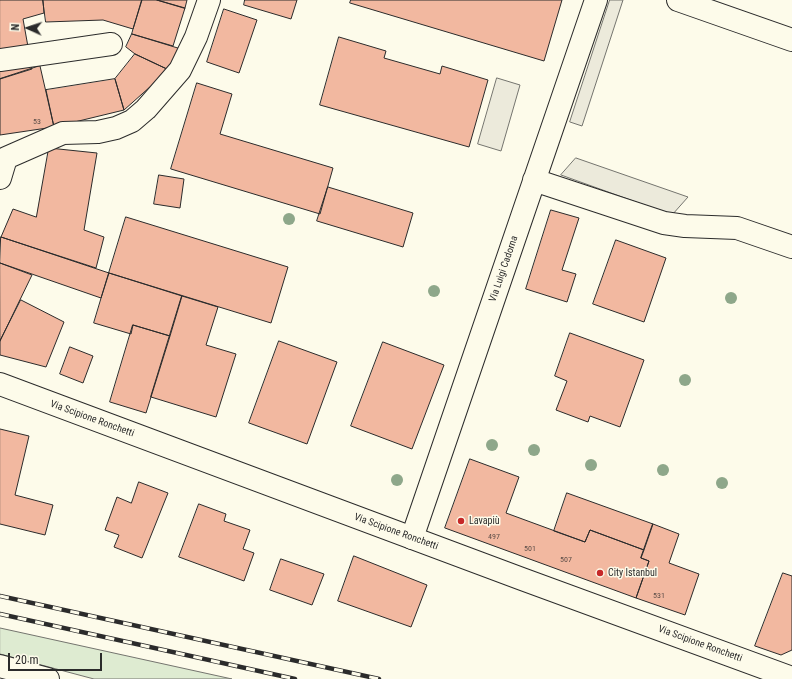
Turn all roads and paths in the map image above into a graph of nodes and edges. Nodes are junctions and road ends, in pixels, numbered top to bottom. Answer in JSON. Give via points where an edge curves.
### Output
{"nodes":[{"id":1,"x":209,"y":0,"type":"edge"},
{"id":2,"x":596,"y":0,"type":"edge"},
{"id":3,"x":678,"y":0,"type":"edge"},
{"id":4,"x":792,"y":40,"type":"edge"},
{"id":5,"x":111,"y":44,"type":"dead end"},
{"id":6,"x":0,"y":60,"type":"edge"},
{"id":7,"x":2,"y":162,"type":"edge"},
{"id":8,"x":534,"y":180,"type":"junction"},
{"id":9,"x":792,"y":247,"type":"edge"},
{"id":10,"x":0,"y":384,"type":"edge"},
{"id":11,"x":412,"y":538,"type":"junction"},
{"id":12,"x":0,"y":666,"type":"edge"},
{"id":13,"x":792,"y":678,"type":"edge"},
{"id":14,"x":48,"y":679,"type":"edge"}],
"edges":[{"from":1,"to":7,"type":"street","via":[[196,37],[180,70],[132,121],[98,132],[63,133]]},
{"from":2,"to":8,"type":"street","name":"Via Luigi Cadorna"},
{"from":3,"to":4,"type":"street"},
{"from":5,"to":6,"type":"street"},
{"from":8,"to":9,"type":"street","via":[[664,223],[737,228]]},
{"from":8,"to":11,"type":"street","name":"Via Luigi Cadorna"},
{"from":10,"to":11,"type":"street","name":"Via Scipione Ronchetti"},
{"from":11,"to":13,"type":"street","name":"Via Scipione Ronchetti"},
{"from":12,"to":14,"type":"street"}]}
